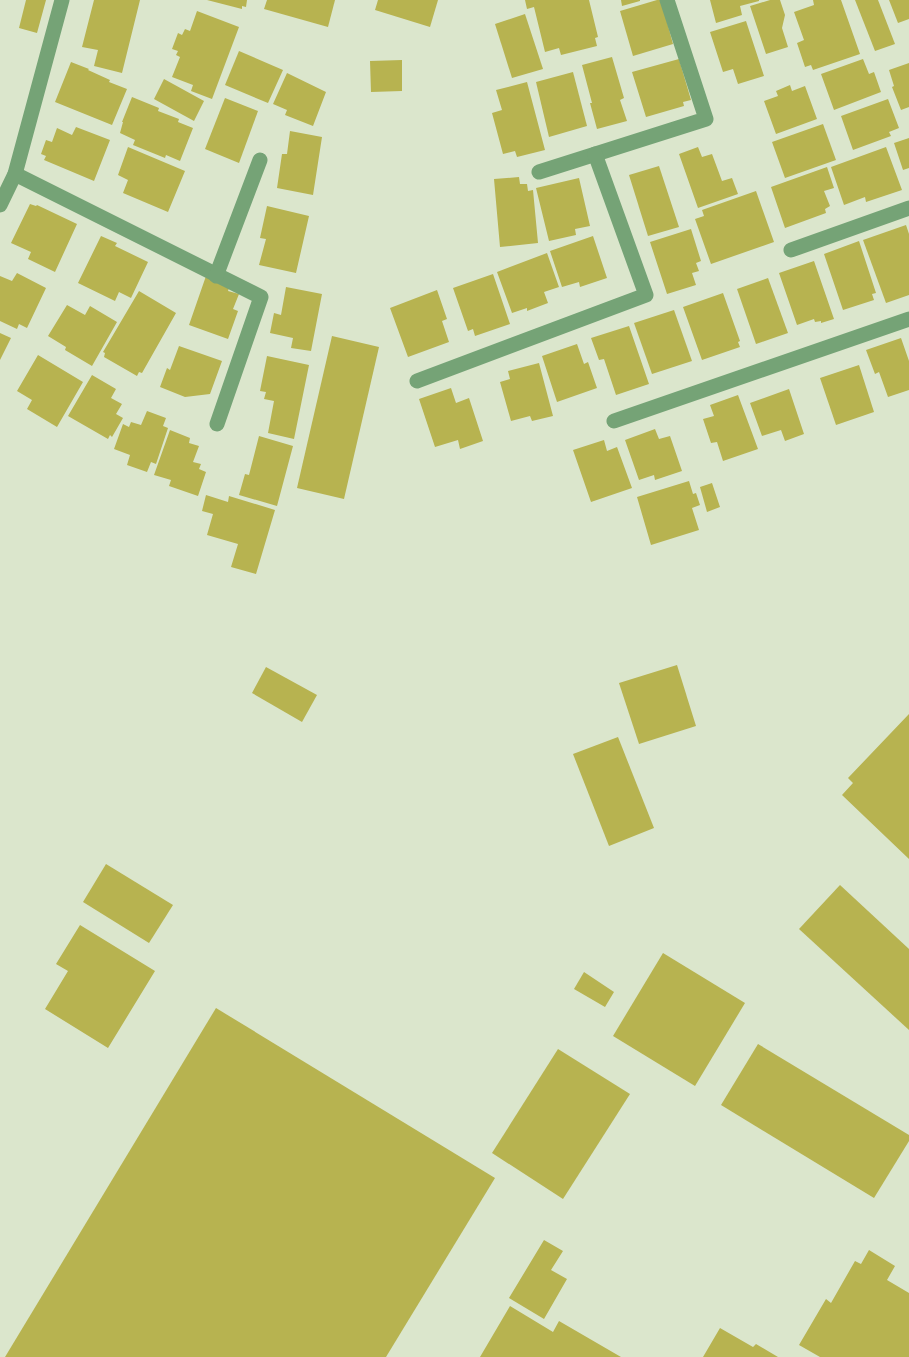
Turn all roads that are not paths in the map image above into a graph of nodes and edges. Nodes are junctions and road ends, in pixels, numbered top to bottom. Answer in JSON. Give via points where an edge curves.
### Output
{"nodes":[{"id":1,"x":62,"y":0,"type":"edge"},
{"id":2,"x":667,"y":0,"type":"edge"},
{"id":3,"x":596,"y":154,"type":"junction"},
{"id":4,"x":260,"y":160,"type":"dead end"},
{"id":5,"x":539,"y":172,"type":"dead end"},
{"id":6,"x":15,"y":174,"type":"junction"},
{"id":7,"x":0,"y":204,"type":"edge"},
{"id":8,"x":909,"y":208,"type":"edge"},
{"id":9,"x":791,"y":250,"type":"dead end"},
{"id":10,"x":216,"y":276,"type":"junction"},
{"id":11,"x":909,"y":319,"type":"edge"},
{"id":12,"x":417,"y":381,"type":"dead end"},
{"id":13,"x":614,"y":421,"type":"dead end"},
{"id":14,"x":217,"y":424,"type":"dead end"}],
"edges":[{"from":1,"to":6,"type":"street"},
{"from":2,"to":3,"type":"street","via":[[706,119]]},
{"from":3,"to":5,"type":"street"},
{"from":3,"to":12,"type":"street","via":[[646,295]]},
{"from":4,"to":10,"type":"street"},
{"from":6,"to":7,"type":"street"},
{"from":6,"to":10,"type":"street"},
{"from":8,"to":9,"type":"street"},
{"from":10,"to":14,"type":"street","via":[[261,297]]},
{"from":11,"to":13,"type":"street"}]}
